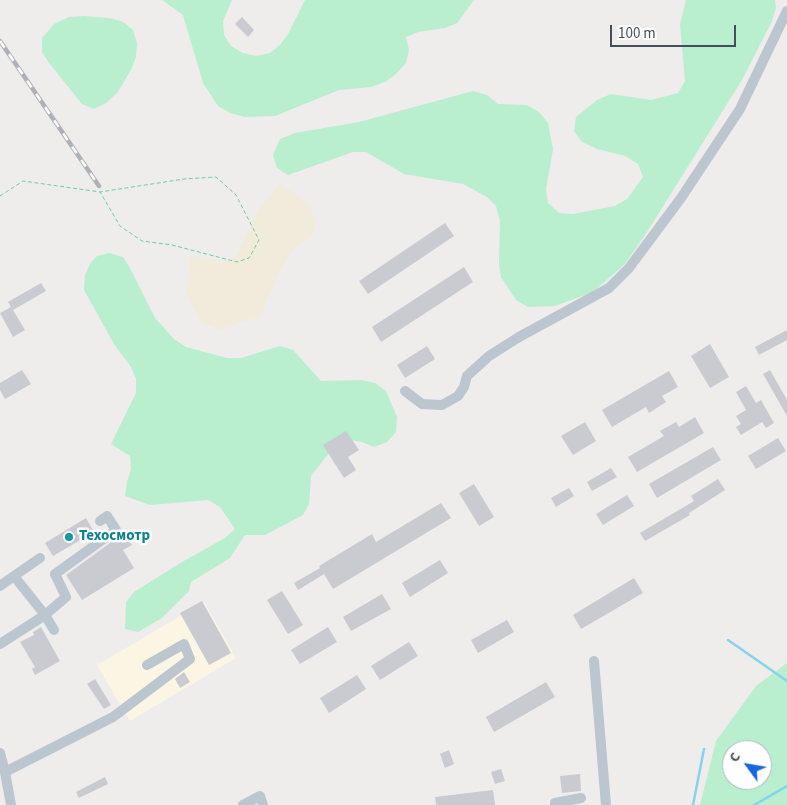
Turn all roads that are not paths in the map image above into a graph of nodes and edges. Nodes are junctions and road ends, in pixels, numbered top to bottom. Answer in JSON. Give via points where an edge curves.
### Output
{"nodes":[{"id":1,"x":787,"y":10,"type":"edge"},
{"id":2,"x":405,"y":391,"type":"dead end"},
{"id":3,"x":100,"y":521,"type":"dead end"},
{"id":4,"x":40,"y":558,"type":"dead end"},
{"id":5,"x":14,"y":576,"type":"junction"},
{"id":6,"x":0,"y":586,"type":"edge"},
{"id":7,"x":45,"y":615,"type":"junction"},
{"id":8,"x":54,"y":630,"type":"dead end"},
{"id":9,"x":0,"y":644,"type":"edge"},
{"id":10,"x":594,"y":661,"type":"dead end"},
{"id":11,"x":148,"y":665,"type":"dead end"},
{"id":12,"x":0,"y":753,"type":"edge"},
{"id":13,"x":5,"y":772,"type":"junction"},
{"id":14,"x":580,"y":798,"type":"dead end"},
{"id":15,"x":10,"y":805,"type":"edge"},
{"id":16,"x":243,"y":805,"type":"edge"},
{"id":17,"x":263,"y":805,"type":"edge"},
{"id":18,"x":555,"y":805,"type":"edge"},
{"id":19,"x":606,"y":805,"type":"edge"}],
"edges":[{"from":1,"to":2,"type":"street","via":[[740,109],[681,198],[629,268],[610,288],[488,356],[467,376],[458,396],[442,405],[422,404]]},
{"from":3,"to":7,"type":"street","via":[[107,516],[116,530],[55,574],[66,597]]},
{"from":4,"to":5,"type":"street"},
{"from":5,"to":6,"type":"street"},
{"from":5,"to":7,"type":"street"},
{"from":7,"to":8,"type":"street"},
{"from":7,"to":9,"type":"street"},
{"from":10,"to":19,"type":"street"},
{"from":11,"to":13,"type":"street","via":[[184,644],[190,658],[113,717]]},
{"from":12,"to":13,"type":"street"},
{"from":13,"to":15,"type":"street"},
{"from":14,"to":18,"type":"street"},
{"from":16,"to":17,"type":"street","via":[[260,796]]}]}
